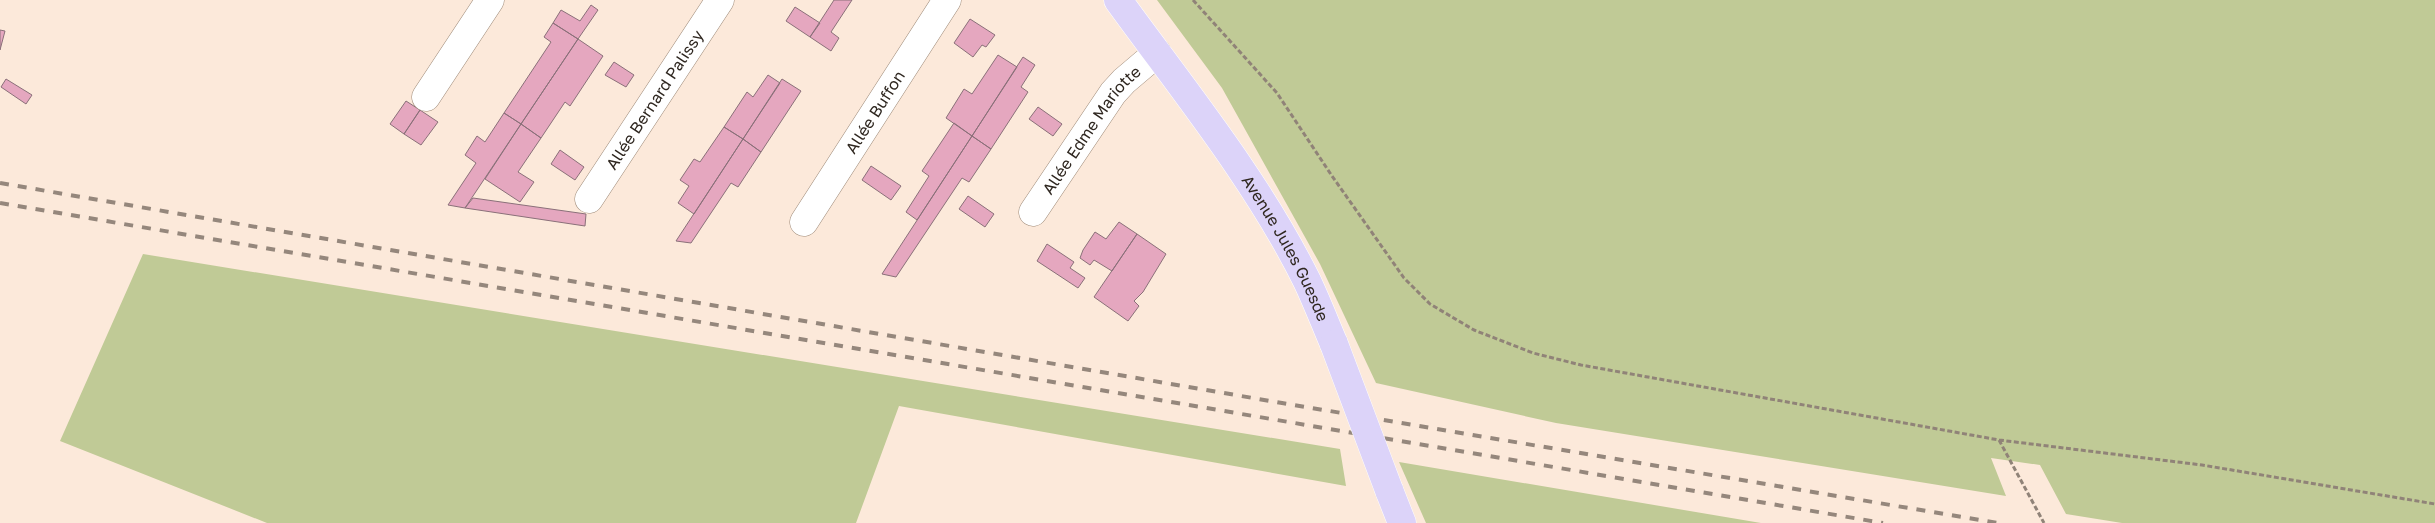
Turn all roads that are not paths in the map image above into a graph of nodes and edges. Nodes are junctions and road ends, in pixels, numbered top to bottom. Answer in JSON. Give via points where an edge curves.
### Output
{"nodes":[{"id":1,"x":490,"y":0,"type":"edge"},
{"id":2,"x":720,"y":0,"type":"edge"},
{"id":3,"x":947,"y":0,"type":"edge"},
{"id":4,"x":1118,"y":0,"type":"edge"},
{"id":5,"x":1157,"y":53,"type":"junction"},
{"id":6,"x":426,"y":97,"type":"dead end"},
{"id":7,"x":589,"y":199,"type":"dead end"},
{"id":8,"x":1033,"y":212,"type":"dead end"},
{"id":9,"x":804,"y":222,"type":"dead end"},
{"id":10,"x":1402,"y":523,"type":"edge"}],
"edges":[{"from":1,"to":6,"type":"street"},
{"from":2,"to":7,"type":"street","name":"Allée Bernard Palissy"},
{"from":3,"to":9,"type":"street","name":"Allée Buffon"},
{"from":4,"to":5,"type":"main road","name":"Avenue Jules Guesde"},
{"from":5,"to":8,"type":"street","name":"Allée Edme Mariotte","via":[[1113,94]]},
{"from":5,"to":10,"type":"main road","name":"Avenue Jules Guesde","bridge":true,"via":[[1226,147],[1307,281]]}]}
